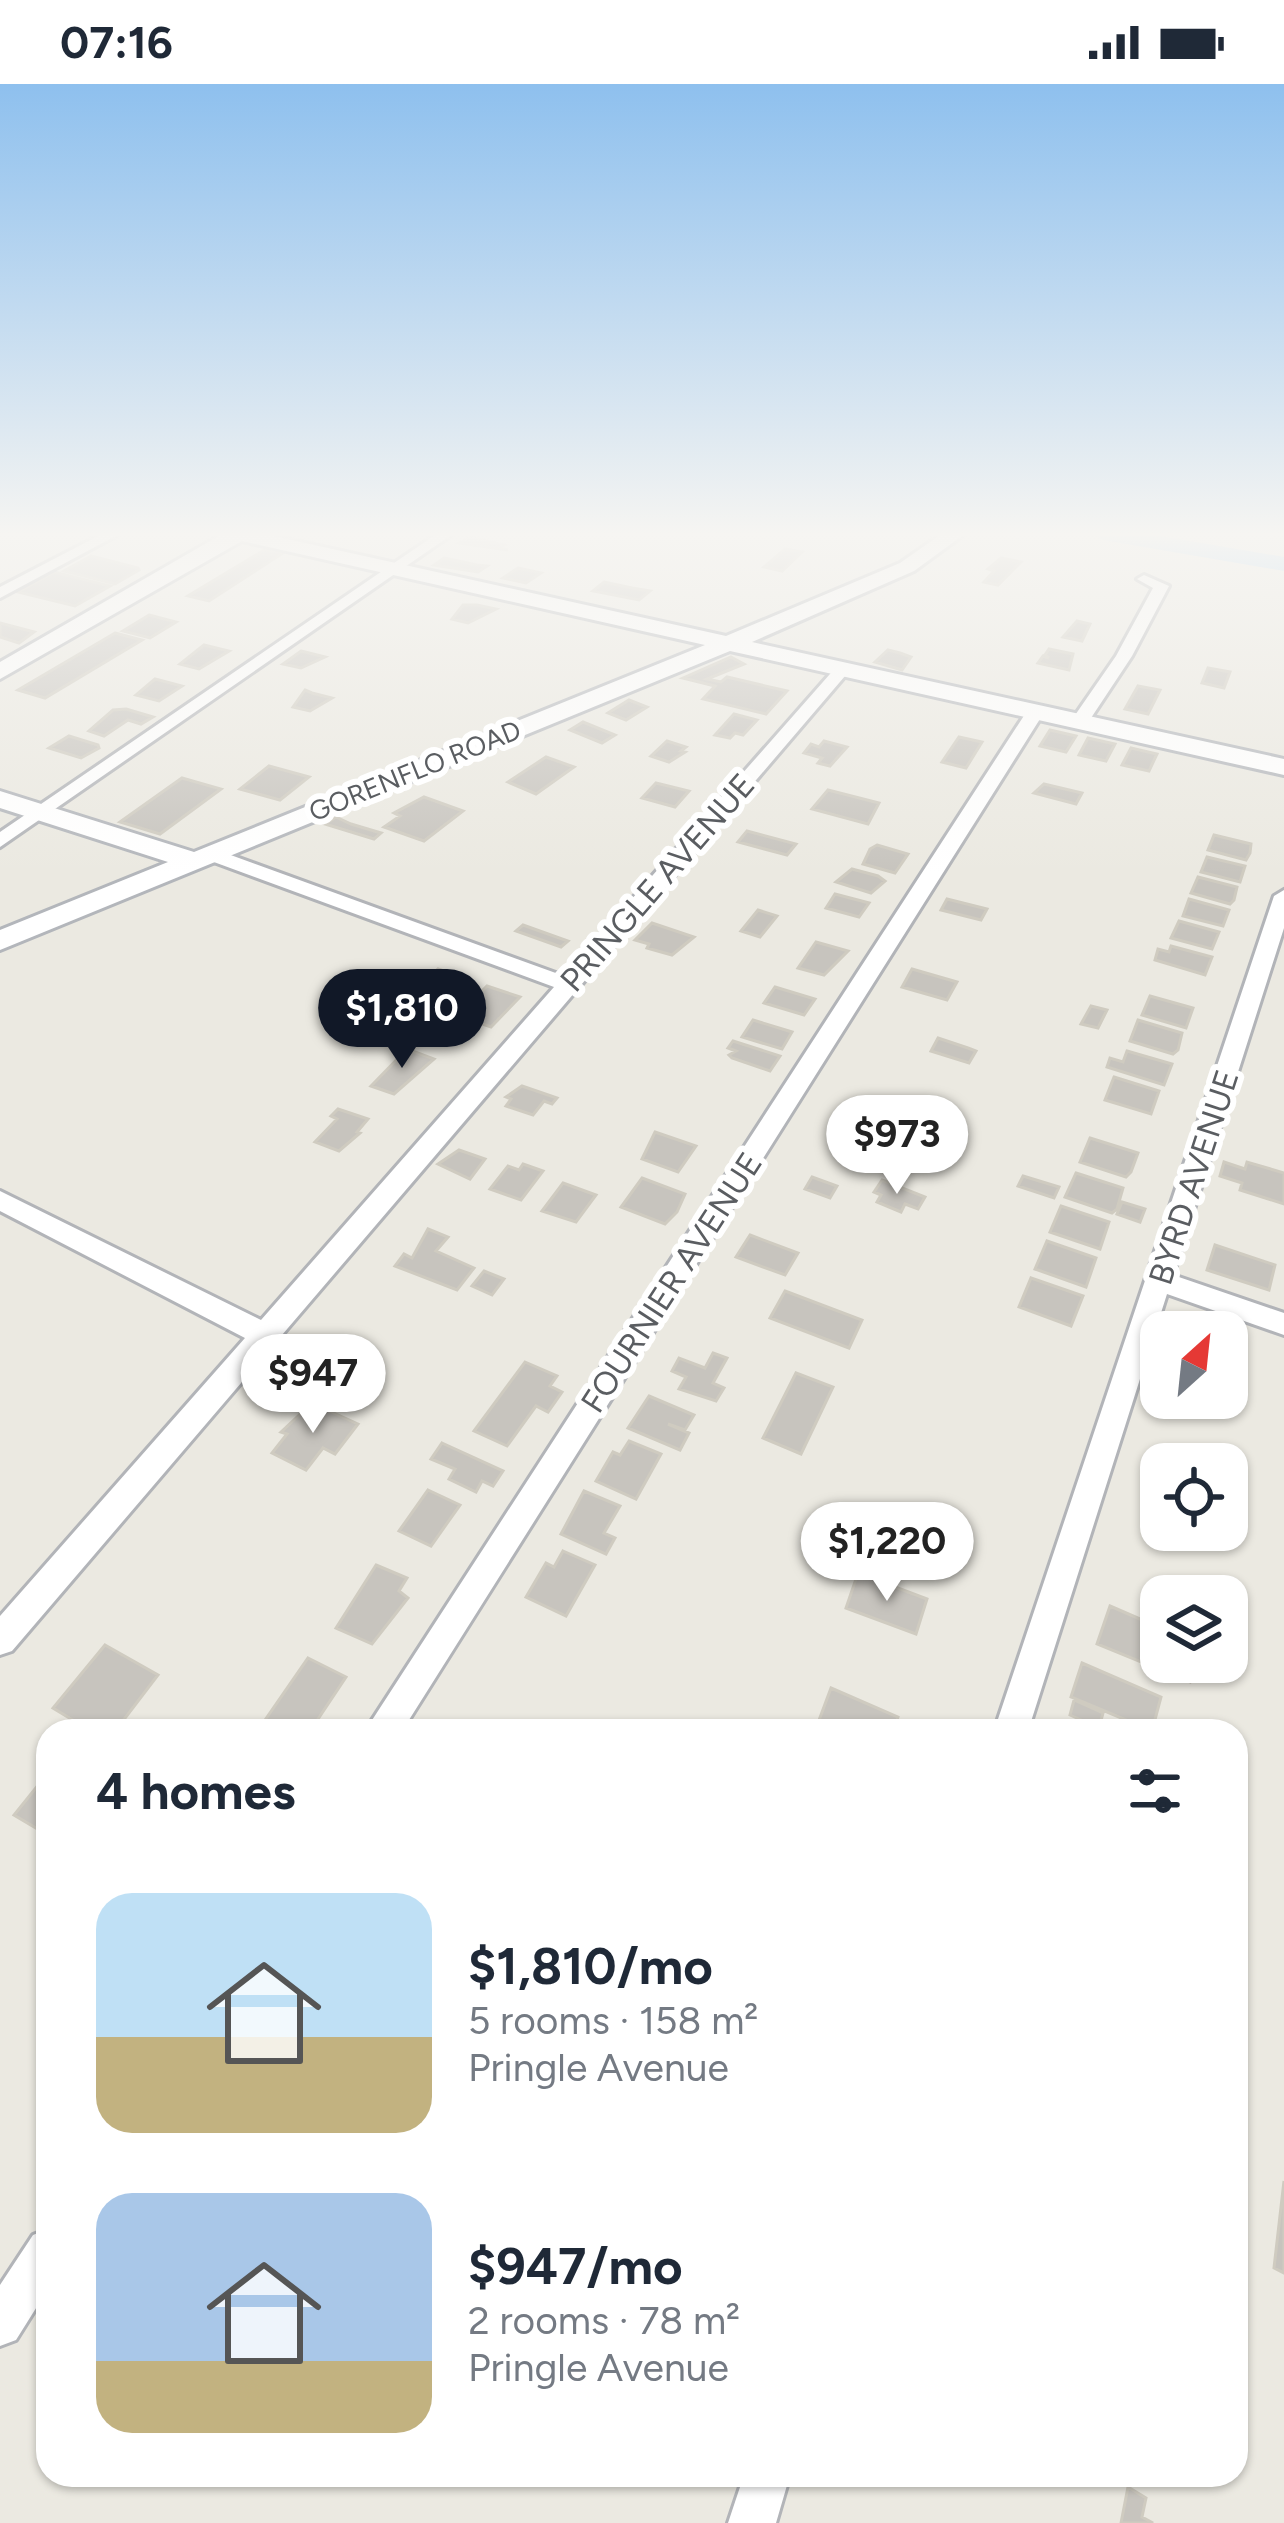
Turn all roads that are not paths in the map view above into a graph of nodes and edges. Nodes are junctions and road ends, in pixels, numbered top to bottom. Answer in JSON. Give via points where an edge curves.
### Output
{"nodes":[{"id":1,"x":43,"y":647,"type":"edge"},
{"id":2,"x":280,"y":647,"type":"edge"},
{"id":3,"x":720,"y":647,"type":"edge"},
{"id":4,"x":740,"y":647,"type":"edge"},
{"id":5,"x":1128,"y":647,"type":"edge"},
{"id":6,"x":843,"y":669,"type":"junction"},
{"id":7,"x":0,"y":672,"type":"edge"},
{"id":8,"x":1036,"y":711,"type":"junction"},
{"id":9,"x":1080,"y":721,"type":"junction"},
{"id":10,"x":1284,"y":767,"type":"edge"},
{"id":11,"x":0,"y":799,"type":"edge"},
{"id":12,"x":44,"y":811,"type":"junction"},
{"id":13,"x":0,"y":841,"type":"edge"},
{"id":14,"x":202,"y":858,"type":"junction"},
{"id":15,"x":1284,"y":896,"type":"edge"},
{"id":16,"x":0,"y":941,"type":"edge"},
{"id":17,"x":568,"y":985,"type":"junction"},
{"id":18,"x":0,"y":1200,"type":"edge"},
{"id":19,"x":1159,"y":1281,"type":"junction"},
{"id":20,"x":1284,"y":1324,"type":"edge"},
{"id":21,"x":265,"y":1335,"type":"junction"},
{"id":22,"x":0,"y":1640,"type":"edge"},
{"id":23,"x":390,"y":1719,"type":"edge"},
{"id":24,"x":1015,"y":1719,"type":"edge"},
{"id":25,"x":36,"y":2268,"type":"edge"},
{"id":26,"x":0,"y":2324,"type":"edge"},
{"id":27,"x":763,"y":2487,"type":"edge"},
{"id":28,"x":752,"y":2523,"type":"edge"}],
"edges":[{"from":1,"to":7,"type":"main road"},
{"from":2,"to":12,"type":"street"},
{"from":3,"to":14,"type":"main road","name":"GORENFLO ROAD"},
{"from":4,"to":6,"type":"main road"},
{"from":5,"to":9,"type":"street"},
{"from":6,"to":8,"type":"main road"},
{"from":6,"to":17,"type":"street","name":"PRINGLE AVENUE"},
{"from":8,"to":9,"type":"main road"},
{"from":8,"to":23,"type":"street","name":"FOURNIER AVENUE"},
{"from":9,"to":10,"type":"main road"},
{"from":11,"to":12,"type":"main road"},
{"from":12,"to":13,"type":"street"},
{"from":12,"to":14,"type":"main road"},
{"from":14,"to":16,"type":"main road","name":"GORENFLO ROAD"},
{"from":14,"to":17,"type":"street"},
{"from":15,"to":19,"type":"street","name":"BYRD AVENUE"},
{"from":17,"to":21,"type":"street","name":"PRINGLE AVENUE"},
{"from":18,"to":21,"type":"street"},
{"from":19,"to":20,"type":"street"},
{"from":19,"to":24,"type":"street","name":"BYRD AVENUE"},
{"from":21,"to":22,"type":"street","name":"PRINGLE AVENUE"},
{"from":25,"to":26,"type":"street"},
{"from":27,"to":28,"type":"street"}]}
